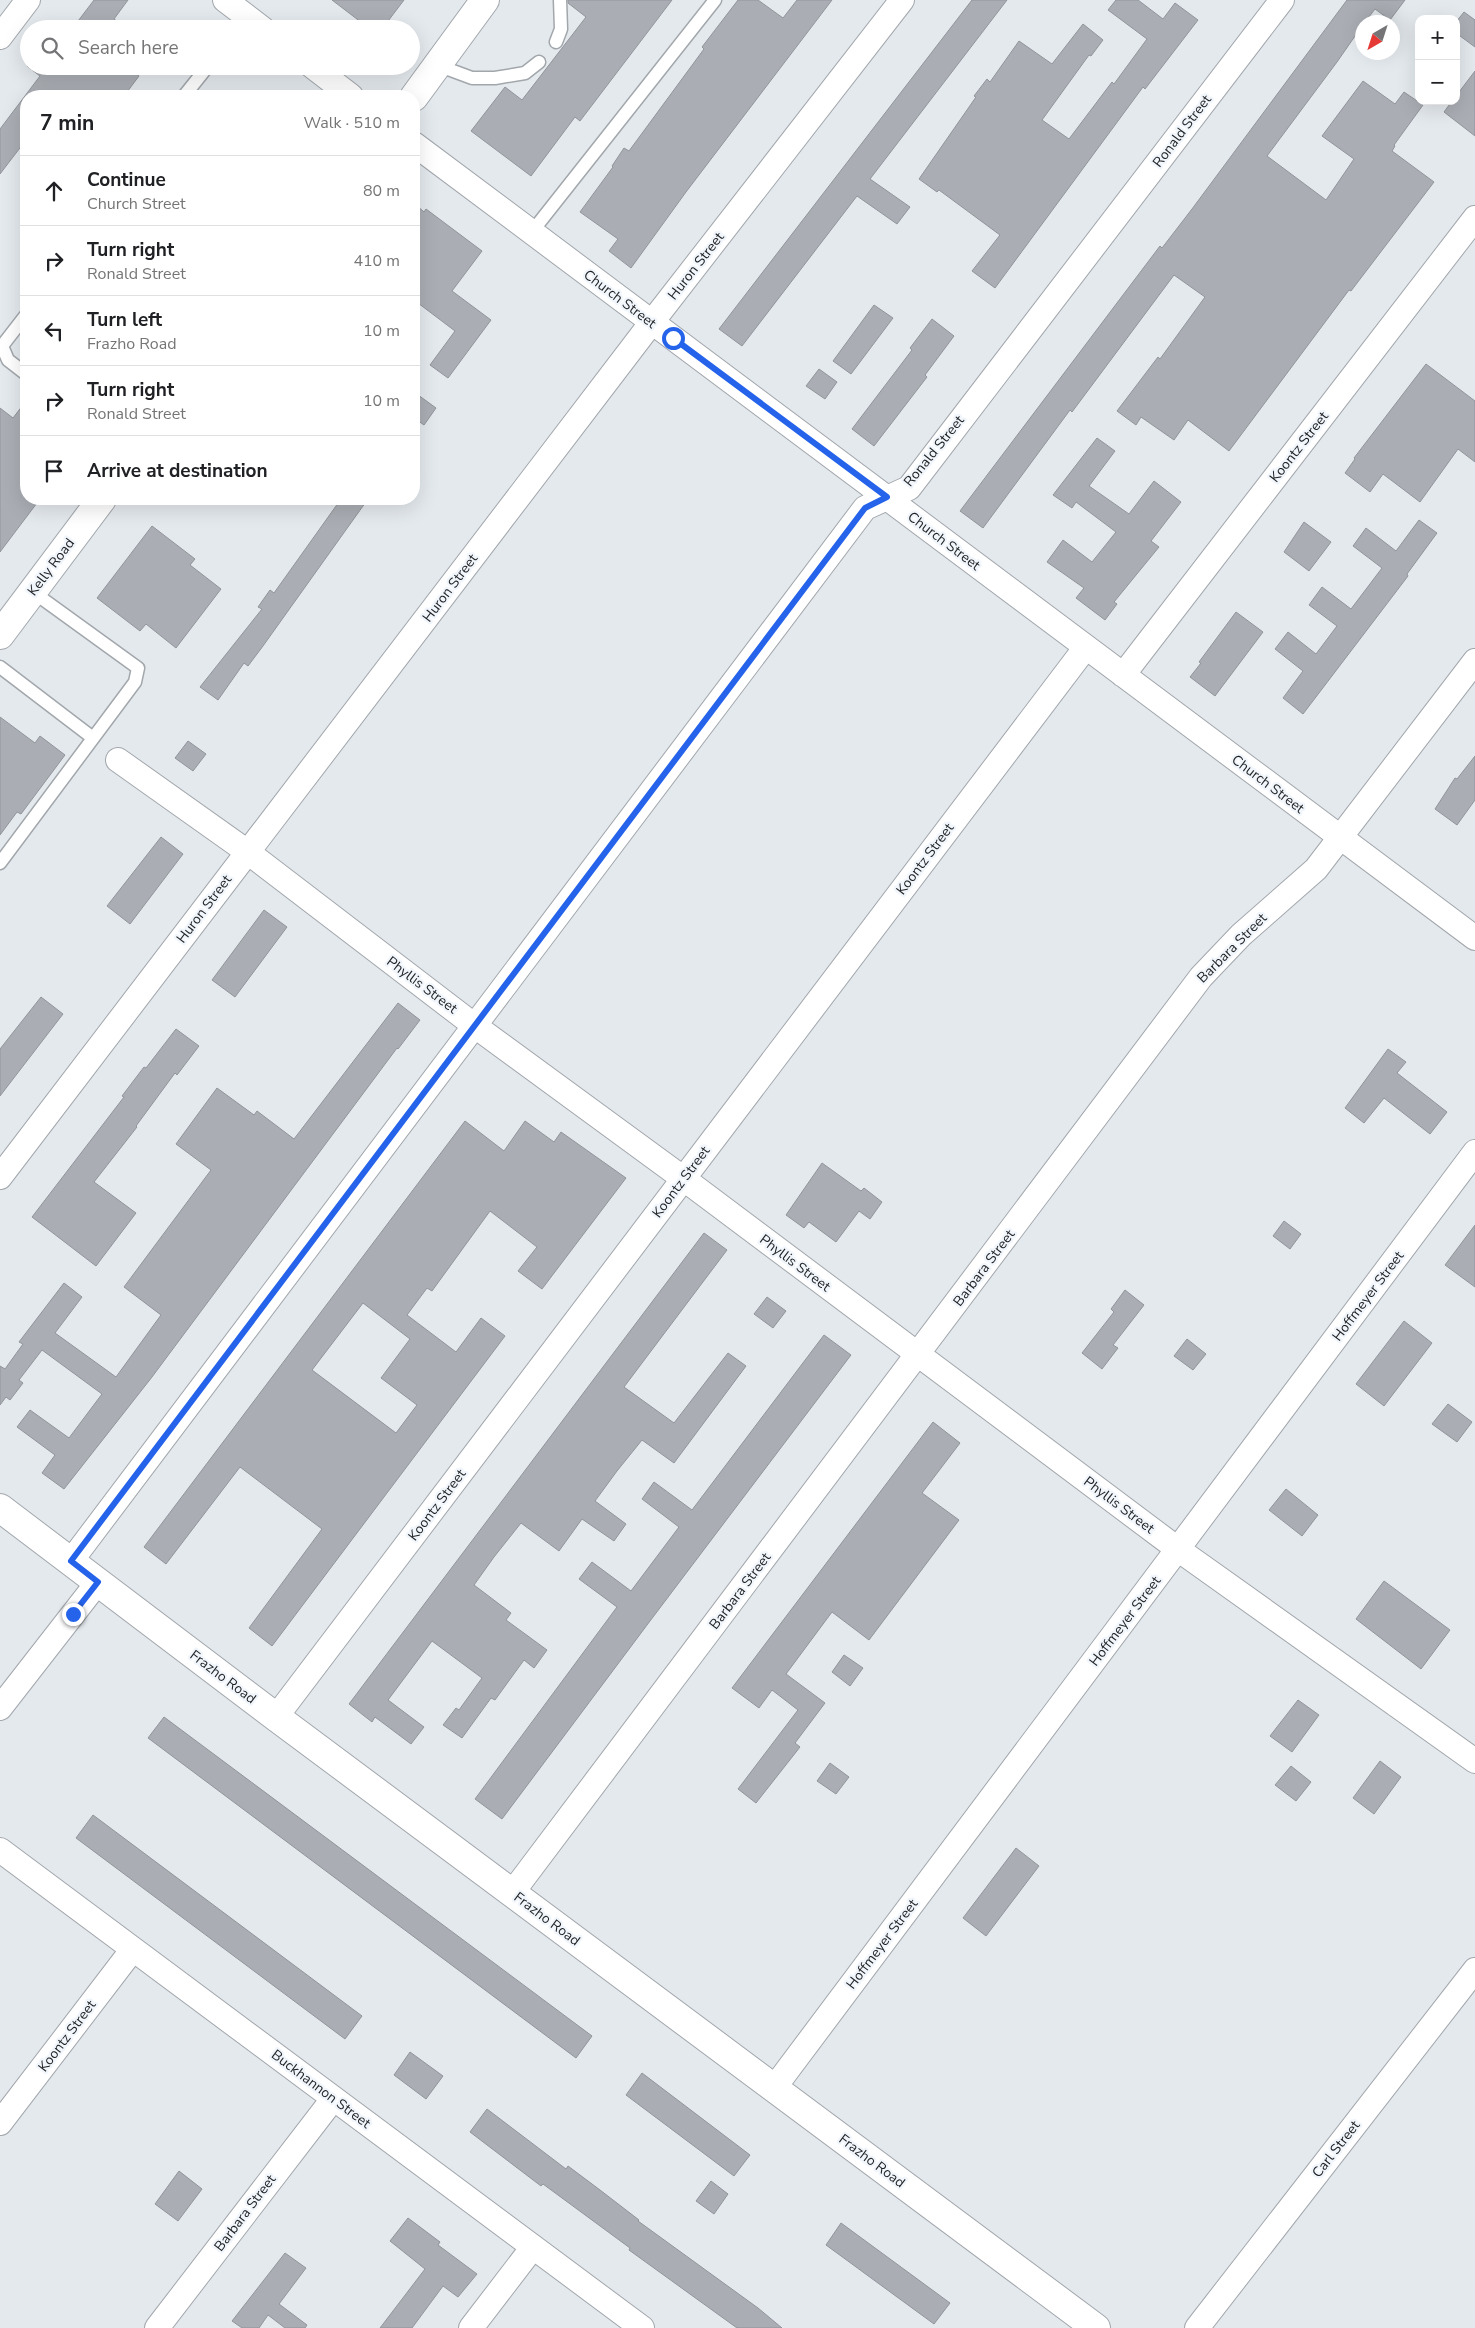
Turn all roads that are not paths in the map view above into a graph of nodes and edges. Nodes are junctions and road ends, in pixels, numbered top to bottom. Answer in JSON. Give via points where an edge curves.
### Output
{"nodes":[{"id":1,"x":28,"y":0,"type":"edge"},
{"id":2,"x":225,"y":0,"type":"edge"},
{"id":3,"x":485,"y":0,"type":"edge"},
{"id":4,"x":560,"y":0,"type":"edge"},
{"id":5,"x":715,"y":0,"type":"edge"},
{"id":6,"x":902,"y":0,"type":"edge"},
{"id":7,"x":1282,"y":0,"type":"edge"},
{"id":8,"x":245,"y":20,"type":"edge"},
{"id":9,"x":0,"y":37,"type":"edge"},
{"id":10,"x":556,"y":42,"type":"dead end"},
{"id":11,"x":539,"y":62,"type":"dead end"},
{"id":12,"x":437,"y":65,"type":"junction"},
{"id":13,"x":201,"y":75,"type":"edge"},
{"id":14,"x":324,"y":75,"type":"edge"},
{"id":15,"x":189,"y":90,"type":"edge"},
{"id":16,"x":343,"y":90,"type":"edge"},
{"id":17,"x":419,"y":90,"type":"edge"},
{"id":18,"x":420,"y":149,"type":"edge"},
{"id":19,"x":1475,"y":218,"type":"edge"},
{"id":20,"x":531,"y":233,"type":"junction"},
{"id":21,"x":652,"y":322,"type":"junction"},
{"id":22,"x":20,"y":323,"type":"edge"},
{"id":23,"x":20,"y":369,"type":"edge"},
{"id":24,"x":887,"y":497,"type":"junction"},
{"id":25,"x":98,"y":505,"type":"edge"},
{"id":26,"x":33,"y":592,"type":"junction"},
{"id":27,"x":2,"y":628,"type":"edge"},
{"id":28,"x":1086,"y":647,"type":"junction"},
{"id":29,"x":1475,"y":661,"type":"edge"},
{"id":30,"x":0,"y":667,"type":"edge"},
{"id":31,"x":1123,"y":675,"type":"junction"},
{"id":32,"x":93,"y":738,"type":"junction"},
{"id":33,"x":118,"y":760,"type":"dead end"},
{"id":34,"x":1341,"y":838,"type":"junction"},
{"id":35,"x":249,"y":852,"type":"junction"},
{"id":36,"x":0,"y":863,"type":"edge"},
{"id":37,"x":1475,"y":938,"type":"edge"},
{"id":38,"x":475,"y":1026,"type":"junction"},
{"id":39,"x":1475,"y":1152,"type":"edge"},
{"id":40,"x":0,"y":1177,"type":"edge"},
{"id":41,"x":684,"y":1179,"type":"junction"},
{"id":42,"x":918,"y":1355,"type":"junction"},
{"id":43,"x":0,"y":1508,"type":"edge"},
{"id":44,"x":1179,"y":1550,"type":"junction"},
{"id":45,"x":71,"y":1561,"type":"junction"},
{"id":46,"x":98,"y":1582,"type":"junction"},
{"id":47,"x":0,"y":1708,"type":"edge"},
{"id":48,"x":276,"y":1717,"type":"junction"},
{"id":49,"x":1475,"y":1761,"type":"edge"},
{"id":50,"x":0,"y":1850,"type":"edge"},
{"id":51,"x":512,"y":1892,"type":"junction"},
{"id":52,"x":133,"y":1949,"type":"junction"},
{"id":53,"x":1475,"y":1970,"type":"edge"},
{"id":54,"x":774,"y":2088,"type":"junction"},
{"id":55,"x":332,"y":2099,"type":"junction"},
{"id":56,"x":0,"y":2123,"type":"edge"},
{"id":57,"x":532,"y":2247,"type":"junction"},
{"id":58,"x":157,"y":2328,"type":"edge"},
{"id":59,"x":471,"y":2328,"type":"edge"},
{"id":60,"x":642,"y":2328,"type":"edge"},
{"id":61,"x":1096,"y":2328,"type":"edge"},
{"id":62,"x":1197,"y":2328,"type":"edge"}],
"edges":[{"from":1,"to":9,"type":"street"},
{"from":2,"to":8,"type":"street"},
{"from":3,"to":12,"type":"street"},
{"from":4,"to":10,"type":"lane","via":[[561,29]]},
{"from":5,"to":20,"type":"lane"},
{"from":6,"to":21,"type":"street","name":"Huron Street"},
{"from":7,"to":24,"type":"street","name":"Ronald Street","via":[[909,488]]},
{"from":11,"to":12,"type":"lane","via":[[525,73],[495,78],[472,78]]},
{"from":12,"to":17,"type":"street"},
{"from":13,"to":15,"type":"lane"},
{"from":14,"to":16,"type":"street"},
{"from":18,"to":20,"type":"street","name":"Church Street"},
{"from":19,"to":31,"type":"street","name":"Koontz Street"},
{"from":20,"to":21,"type":"street","name":"Church Street"},
{"from":21,"to":24,"type":"street","name":"Church Street"},
{"from":21,"to":35,"type":"street","name":"Huron Street"},
{"from":22,"to":23,"type":"lane","via":[[2,346],[8,360]]},
{"from":24,"to":28,"type":"street","name":"Church Street"},
{"from":24,"to":38,"type":"street","name":"Ronald Street","via":[[865,508]]},
{"from":25,"to":26,"type":"street","name":"Kelly Road"},
{"from":26,"to":27,"type":"street","name":"Kelly Road"},
{"from":26,"to":32,"type":"lane","via":[[138,668],[135,682]]},
{"from":28,"to":31,"type":"street","name":"Church Street"},
{"from":28,"to":41,"type":"street","name":"Koontz Street"},
{"from":29,"to":34,"type":"street","name":"Barbara Street"},
{"from":30,"to":32,"type":"lane"},
{"from":31,"to":34,"type":"street","name":"Church Street"},
{"from":32,"to":36,"type":"lane"},
{"from":33,"to":35,"type":"street","name":"Phyllis Street"},
{"from":34,"to":37,"type":"street","name":"Church Street"},
{"from":34,"to":42,"type":"street","name":"Barbara Street","via":[[1316,869],[1241,936],[1201,978]]},
{"from":35,"to":38,"type":"street","name":"Phyllis Street"},
{"from":35,"to":40,"type":"street","name":"Huron Street"},
{"from":38,"to":41,"type":"street","name":"Phyllis Street"},
{"from":38,"to":45,"type":"street","name":"Ronald Street"},
{"from":39,"to":44,"type":"street","name":"Hoffmeyer Street"},
{"from":41,"to":42,"type":"street","name":"Phyllis Street"},
{"from":41,"to":48,"type":"street","name":"Koontz Street"},
{"from":42,"to":44,"type":"street","name":"Phyllis Street"},
{"from":42,"to":51,"type":"street","name":"Barbara Street"},
{"from":43,"to":45,"type":"street","name":"Frazho Road"},
{"from":44,"to":49,"type":"street","name":"Phyllis Street"},
{"from":44,"to":54,"type":"street","name":"Hoffmeyer Street"},
{"from":45,"to":46,"type":"street","name":"Frazho Road"},
{"from":46,"to":47,"type":"street"},
{"from":46,"to":48,"type":"street","name":"Frazho Road"},
{"from":48,"to":51,"type":"street","name":"Frazho Road"},
{"from":50,"to":52,"type":"street","name":"Buckhannon Street"},
{"from":51,"to":54,"type":"street","name":"Frazho Road"},
{"from":52,"to":55,"type":"street","name":"Buckhannon Street"},
{"from":52,"to":56,"type":"street","name":"Koontz Street"},
{"from":53,"to":62,"type":"street","name":"Carl Street"},
{"from":54,"to":61,"type":"street","name":"Frazho Road"},
{"from":55,"to":57,"type":"street","name":"Buckhannon Street"},
{"from":55,"to":58,"type":"street","name":"Barbara Street"},
{"from":57,"to":59,"type":"street"},
{"from":57,"to":60,"type":"street","name":"Buckhannon Street"}]}
